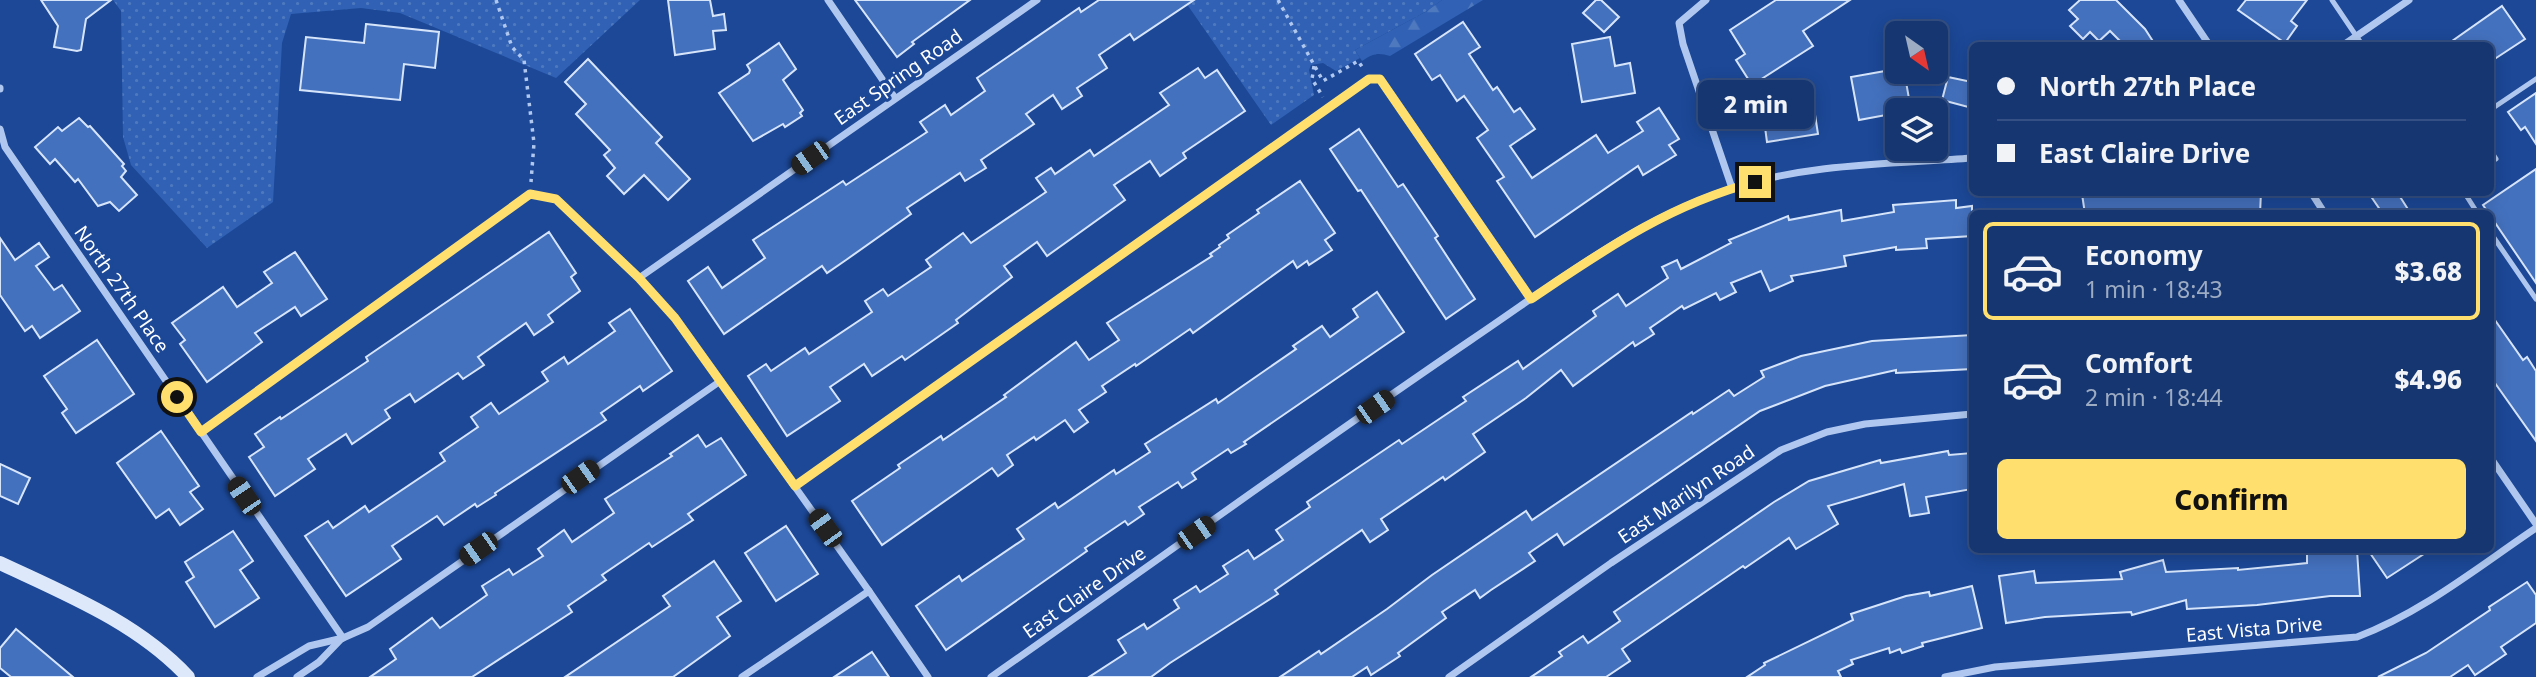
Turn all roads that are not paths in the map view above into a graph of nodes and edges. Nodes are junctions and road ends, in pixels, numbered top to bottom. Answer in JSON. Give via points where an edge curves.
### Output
{"nodes":[{"id":1,"x":828,"y":0,"type":"edge"},
{"id":2,"x":1037,"y":0,"type":"edge"},
{"id":3,"x":1706,"y":0,"type":"edge"},
{"id":4,"x":2179,"y":0,"type":"edge"},
{"id":5,"x":2332,"y":0,"type":"edge"},
{"id":6,"x":2409,"y":0,"type":"edge"},
{"id":7,"x":2357,"y":36,"type":"junction"},
{"id":8,"x":2207,"y":42,"type":"edge"},
{"id":9,"x":2348,"y":42,"type":"edge"},
{"id":10,"x":2361,"y":42,"type":"edge"},
{"id":11,"x":2536,"y":79,"type":"edge"},
{"id":12,"x":895,"y":98,"type":"junction"},
{"id":13,"x":2494,"y":107,"type":"edge"},
{"id":14,"x":0,"y":129,"type":"edge"},
{"id":15,"x":2494,"y":156,"type":"edge"},
{"id":16,"x":1969,"y":158,"type":"edge"},
{"id":17,"x":2496,"y":159,"type":"dead end"},
{"id":18,"x":1731,"y":188,"type":"junction"},
{"id":19,"x":2494,"y":238,"type":"edge"},
{"id":20,"x":639,"y":278,"type":"junction"},
{"id":21,"x":1531,"y":299,"type":"junction"},
{"id":22,"x":2536,"y":299,"type":"edge"},
{"id":23,"x":719,"y":382,"type":"junction"},
{"id":24,"x":1969,"y":414,"type":"edge"},
{"id":25,"x":201,"y":432,"type":"junction"},
{"id":26,"x":2494,"y":463,"type":"edge"},
{"id":27,"x":795,"y":486,"type":"junction"},
{"id":28,"x":2536,"y":526,"type":"edge"},
{"id":29,"x":0,"y":563,"type":"edge"},
{"id":30,"x":869,"y":591,"type":"junction"},
{"id":31,"x":342,"y":638,"type":"junction"},
{"id":32,"x":188,"y":677,"type":"edge"},
{"id":33,"x":257,"y":677,"type":"edge"},
{"id":34,"x":297,"y":677,"type":"edge"},
{"id":35,"x":742,"y":677,"type":"edge"},
{"id":36,"x":928,"y":677,"type":"edge"},
{"id":37,"x":991,"y":677,"type":"edge"},
{"id":38,"x":1449,"y":677,"type":"edge"},
{"id":39,"x":1944,"y":677,"type":"edge"}],
"edges":[{"from":1,"to":12,"type":"street"},
{"from":2,"to":12,"type":"street","name":"East Spring Road"},
{"from":3,"to":18,"type":"street","via":[[1679,23]]},
{"from":4,"to":8,"type":"street"},
{"from":5,"to":7,"type":"lane"},
{"from":6,"to":7,"type":"street"},
{"from":7,"to":9,"type":"street"},
{"from":7,"to":10,"type":"lane"},
{"from":11,"to":13,"type":"lane"},
{"from":12,"to":20,"type":"street","name":"East Spring Road"},
{"from":14,"to":25,"type":"street","name":"North 27th Place","via":[[5,147]]},
{"from":15,"to":17,"type":"lane"},
{"from":16,"to":18,"type":"street","name":"East Claire Drive","via":[[1817,169]]},
{"from":18,"to":21,"type":"street","name":"East Claire Drive","via":[[1639,228]]},
{"from":19,"to":22,"type":"lane"},
{"from":20,"to":23,"type":"street","via":[[675,318]]},
{"from":20,"to":25,"type":"street","via":[[556,199],[530,194]]},
{"from":21,"to":27,"type":"street","via":[[1380,79],[1369,79]]},
{"from":21,"to":37,"type":"street","name":"East Claire Drive"},
{"from":23,"to":27,"type":"street"},
{"from":23,"to":31,"type":"street","via":[[368,627]]},
{"from":24,"to":38,"type":"street","name":"East Marilyn Road","via":[[1865,424],[1827,432],[1781,450]]},
{"from":25,"to":31,"type":"street","name":"North 27th Place"},
{"from":26,"to":28,"type":"street"},
{"from":27,"to":30,"type":"street"},
{"from":28,"to":39,"type":"street","name":"East Vista Drive","via":[[2419,608],[2357,637],[1995,667]]},
{"from":29,"to":32,"type":"street","via":[[123,625],[173,660]]},
{"from":30,"to":35,"type":"street"},
{"from":30,"to":36,"type":"street"},
{"from":31,"to":33,"type":"street","via":[[309,646]]},
{"from":31,"to":34,"type":"street"}]}
